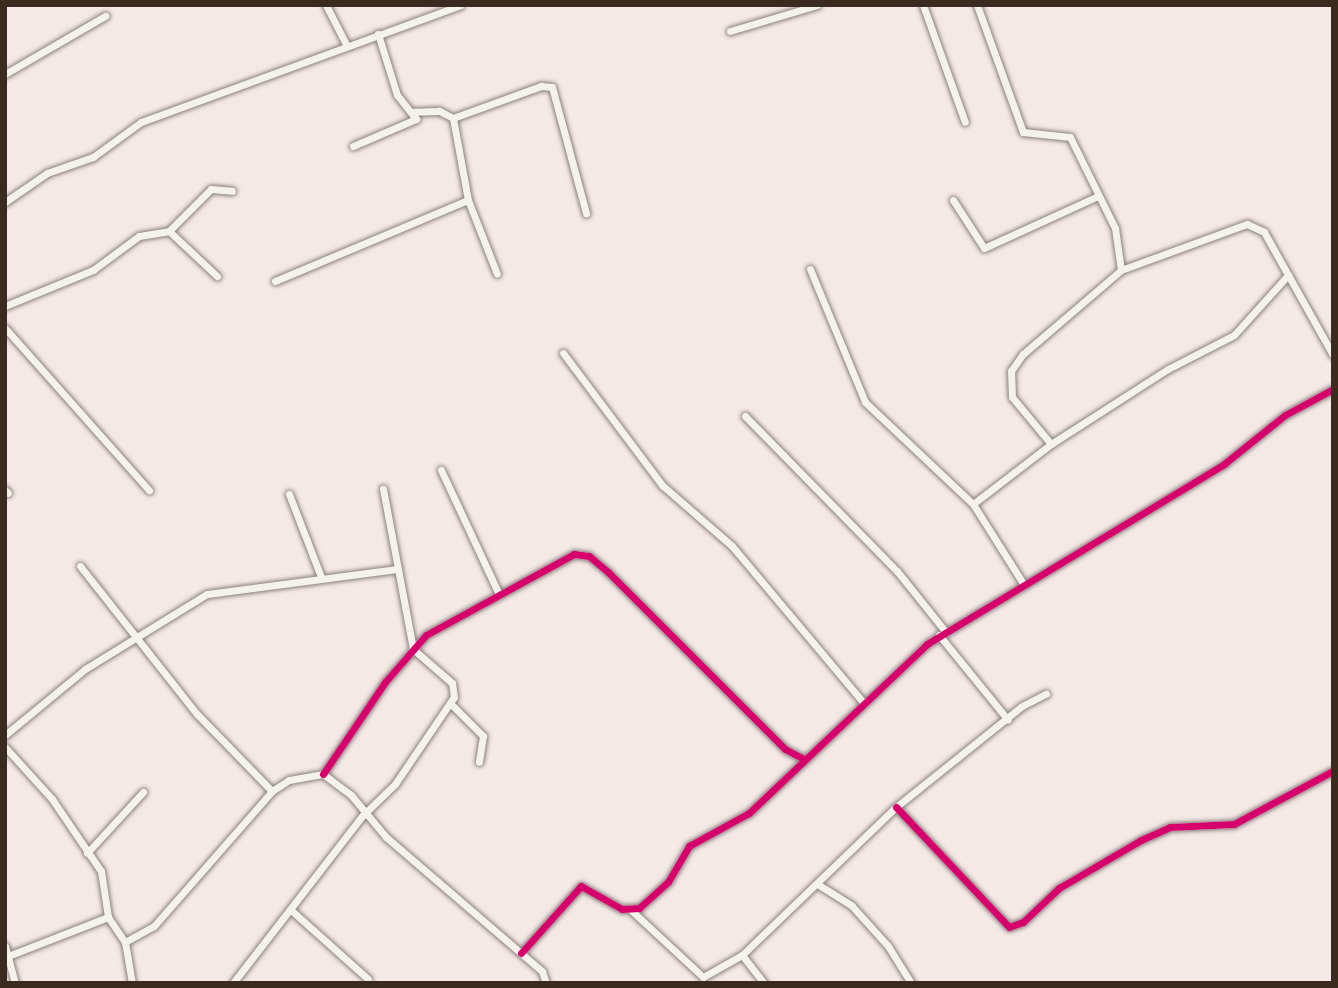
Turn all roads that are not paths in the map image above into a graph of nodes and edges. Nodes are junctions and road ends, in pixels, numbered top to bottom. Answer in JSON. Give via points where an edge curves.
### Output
{"nodes":[{"id":1,"x":326,"y":5,"type":"edge"},
{"id":2,"x":460,"y":5,"type":"edge"},
{"id":3,"x":817,"y":5,"type":"edge"},
{"id":4,"x":923,"y":5,"type":"edge"},
{"id":5,"x":977,"y":5,"type":"edge"},
{"id":6,"x":105,"y":16,"type":"dead end"},
{"id":7,"x":730,"y":31,"type":"dead end"},
{"id":8,"x":379,"y":34,"type":"junction"},
{"id":9,"x":346,"y":44,"type":"junction"},
{"id":10,"x":5,"y":74,"type":"edge"},
{"id":11,"x":414,"y":112,"type":"junction"},
{"id":12,"x":453,"y":118,"type":"junction"},
{"id":13,"x":965,"y":122,"type":"dead end"},
{"id":14,"x":353,"y":146,"type":"dead end"},
{"id":15,"x":232,"y":191,"type":"dead end"},
{"id":16,"x":1098,"y":196,"type":"junction"},
{"id":17,"x":468,"y":200,"type":"junction"},
{"id":18,"x":953,"y":201,"type":"dead end"},
{"id":19,"x":5,"y":202,"type":"edge"},
{"id":20,"x":586,"y":213,"type":"dead end"},
{"id":21,"x":169,"y":231,"type":"junction"},
{"id":22,"x":810,"y":269,"type":"dead end"},
{"id":23,"x":1121,"y":270,"type":"junction"},
{"id":24,"x":497,"y":274,"type":"dead end"},
{"id":25,"x":1288,"y":275,"type":"junction"},
{"id":26,"x":217,"y":276,"type":"dead end"},
{"id":27,"x":275,"y":281,"type":"dead end"},
{"id":28,"x":5,"y":306,"type":"edge"},
{"id":29,"x":5,"y":328,"type":"edge"},
{"id":30,"x":563,"y":353,"type":"dead end"},
{"id":31,"x":1333,"y":355,"type":"edge"},
{"id":32,"x":1333,"y":389,"type":"edge"},
{"id":33,"x":746,"y":416,"type":"dead end"},
{"id":34,"x":1051,"y":444,"type":"junction"},
{"id":35,"x":441,"y":470,"type":"dead end"},
{"id":36,"x":383,"y":489,"type":"dead end"},
{"id":37,"x":149,"y":490,"type":"dead end"},
{"id":38,"x":289,"y":494,"type":"dead end"},
{"id":39,"x":973,"y":505,"type":"junction"},
{"id":40,"x":80,"y":566,"type":"dead end"},
{"id":41,"x":397,"y":569,"type":"junction"},
{"id":42,"x":321,"y":577,"type":"junction"},
{"id":43,"x":1024,"y":585,"type":"junction"},
{"id":44,"x":498,"y":592,"type":"junction"},
{"id":45,"x":942,"y":633,"type":"junction"},
{"id":46,"x":137,"y":637,"type":"junction"},
{"id":47,"x":413,"y":649,"type":"junction"},
{"id":48,"x":1046,"y":694,"type":"dead end"},
{"id":49,"x":862,"y":701,"type":"junction"},
{"id":50,"x":452,"y":705,"type":"junction"},
{"id":51,"x":1007,"y":720,"type":"junction"},
{"id":52,"x":5,"y":735,"type":"edge"},
{"id":53,"x":5,"y":747,"type":"edge"},
{"id":54,"x":804,"y":759,"type":"junction"},
{"id":55,"x":479,"y":762,"type":"dead end"},
{"id":56,"x":1333,"y":771,"type":"edge"},
{"id":57,"x":323,"y":774,"type":"junction"},
{"id":58,"x":272,"y":791,"type":"junction"},
{"id":59,"x":143,"y":792,"type":"dead end"},
{"id":60,"x":896,"y":807,"type":"junction"},
{"id":61,"x":363,"y":815,"type":"junction"},
{"id":62,"x":87,"y":853,"type":"junction"},
{"id":63,"x":819,"y":885,"type":"junction"},
{"id":64,"x":292,"y":911,"type":"junction"},
{"id":65,"x":632,"y":911,"type":"junction"},
{"id":66,"x":108,"y":917,"type":"junction"},
{"id":67,"x":125,"y":942,"type":"junction"},
{"id":68,"x":5,"y":946,"type":"edge"},
{"id":69,"x":521,"y":953,"type":"junction"},
{"id":70,"x":742,"y":955,"type":"junction"},
{"id":71,"x":8,"y":956,"type":"junction"},
{"id":72,"x":368,"y":979,"type":"dead end"},
{"id":73,"x":15,"y":983,"type":"edge"},
{"id":74,"x":132,"y":983,"type":"edge"},
{"id":75,"x":233,"y":983,"type":"edge"},
{"id":76,"x":545,"y":983,"type":"edge"},
{"id":77,"x":764,"y":983,"type":"edge"},
{"id":78,"x":911,"y":983,"type":"edge"}],
"edges":[{"from":1,"to":9,"type":"street"},
{"from":2,"to":8,"type":"street"},
{"from":3,"to":7,"type":"street"},
{"from":4,"to":13,"type":"street"},
{"from":5,"to":16,"type":"street","via":[[1023,132],[1068,134]]},
{"from":6,"to":10,"type":"street"},
{"from":8,"to":9,"type":"street"},
{"from":8,"to":11,"type":"street","via":[[397,95]]},
{"from":9,"to":19,"type":"street","via":[[141,122],[93,157],[47,173]]},
{"from":11,"to":12,"type":"street","via":[[439,111]]},
{"from":11,"to":14,"type":"street","via":[[414,121]]},
{"from":12,"to":17,"type":"street"},
{"from":12,"to":20,"type":"street","via":[[541,86],[552,87]]},
{"from":15,"to":21,"type":"street","via":[[211,190]]},
{"from":16,"to":18,"type":"street","via":[[984,248]]},
{"from":16,"to":23,"type":"street","via":[[1115,228]]},
{"from":17,"to":24,"type":"street"},
{"from":17,"to":27,"type":"street"},
{"from":21,"to":26,"type":"street"},
{"from":21,"to":28,"type":"street","via":[[139,236],[93,270]]},
{"from":22,"to":39,"type":"street","via":[[865,402]]},
{"from":23,"to":25,"type":"street","via":[[1247,224],[1264,232]]},
{"from":23,"to":34,"type":"street","via":[[1023,354],[1011,371],[1012,397]]},
{"from":25,"to":31,"type":"street"},
{"from":25,"to":34,"type":"street","via":[[1234,335],[1167,369]]},
{"from":29,"to":37,"type":"street"},
{"from":30,"to":49,"type":"street","via":[[663,486],[732,546]]},
{"from":32,"to":43,"type":"street","via":[[1285,415],[1224,464]]},
{"from":33,"to":45,"type":"street","via":[[897,571]]},
{"from":34,"to":39,"type":"street"},
{"from":35,"to":44,"type":"street"},
{"from":36,"to":41,"type":"street"},
{"from":38,"to":42,"type":"street"},
{"from":39,"to":43,"type":"street"},
{"from":40,"to":46,"type":"street"},
{"from":41,"to":42,"type":"street"},
{"from":41,"to":47,"type":"street"},
{"from":42,"to":46,"type":"street","via":[[207,594]]},
{"from":43,"to":45,"type":"street"},
{"from":44,"to":47,"type":"street"},
{"from":44,"to":54,"type":"street","via":[[575,554],[589,556],[785,749]]},
{"from":45,"to":49,"type":"street"},
{"from":45,"to":51,"type":"street"},
{"from":46,"to":52,"type":"street","via":[[85,669]]},
{"from":46,"to":58,"type":"street","via":[[197,713]]},
{"from":47,"to":50,"type":"street","via":[[452,683]]},
{"from":47,"to":57,"type":"street"},
{"from":48,"to":51,"type":"street"},
{"from":49,"to":54,"type":"street"},
{"from":50,"to":55,"type":"street","via":[[484,736]]},
{"from":50,"to":61,"type":"street","via":[[425,734],[395,784]]},
{"from":51,"to":60,"type":"street"},
{"from":53,"to":62,"type":"street","via":[[52,799]]},
{"from":54,"to":65,"type":"street","via":[[743,818],[689,846],[668,882]]},
{"from":56,"to":60,"type":"street","via":[[1234,824],[1170,827],[1141,840],[1059,888],[1023,922],[1009,927]]},
{"from":57,"to":58,"type":"street","via":[[289,780]]},
{"from":57,"to":61,"type":"street","via":[[351,795]]},
{"from":58,"to":67,"type":"street","via":[[154,926]]},
{"from":59,"to":62,"type":"street"},
{"from":60,"to":63,"type":"street"},
{"from":61,"to":64,"type":"street"},
{"from":61,"to":69,"type":"street"},
{"from":62,"to":66,"type":"street","via":[[101,871]]},
{"from":63,"to":70,"type":"street"},
{"from":63,"to":78,"type":"street","via":[[852,906],[888,946]]},
{"from":64,"to":72,"type":"street"},
{"from":64,"to":75,"type":"street"},
{"from":65,"to":69,"type":"street","via":[[581,886]]},
{"from":65,"to":70,"type":"street","via":[[704,977]]},
{"from":66,"to":67,"type":"street"},
{"from":66,"to":71,"type":"street"},
{"from":67,"to":74,"type":"street"},
{"from":68,"to":71,"type":"street"},
{"from":69,"to":76,"type":"street","via":[[541,971]]},
{"from":70,"to":77,"type":"street"},
{"from":71,"to":73,"type":"street"}]}
